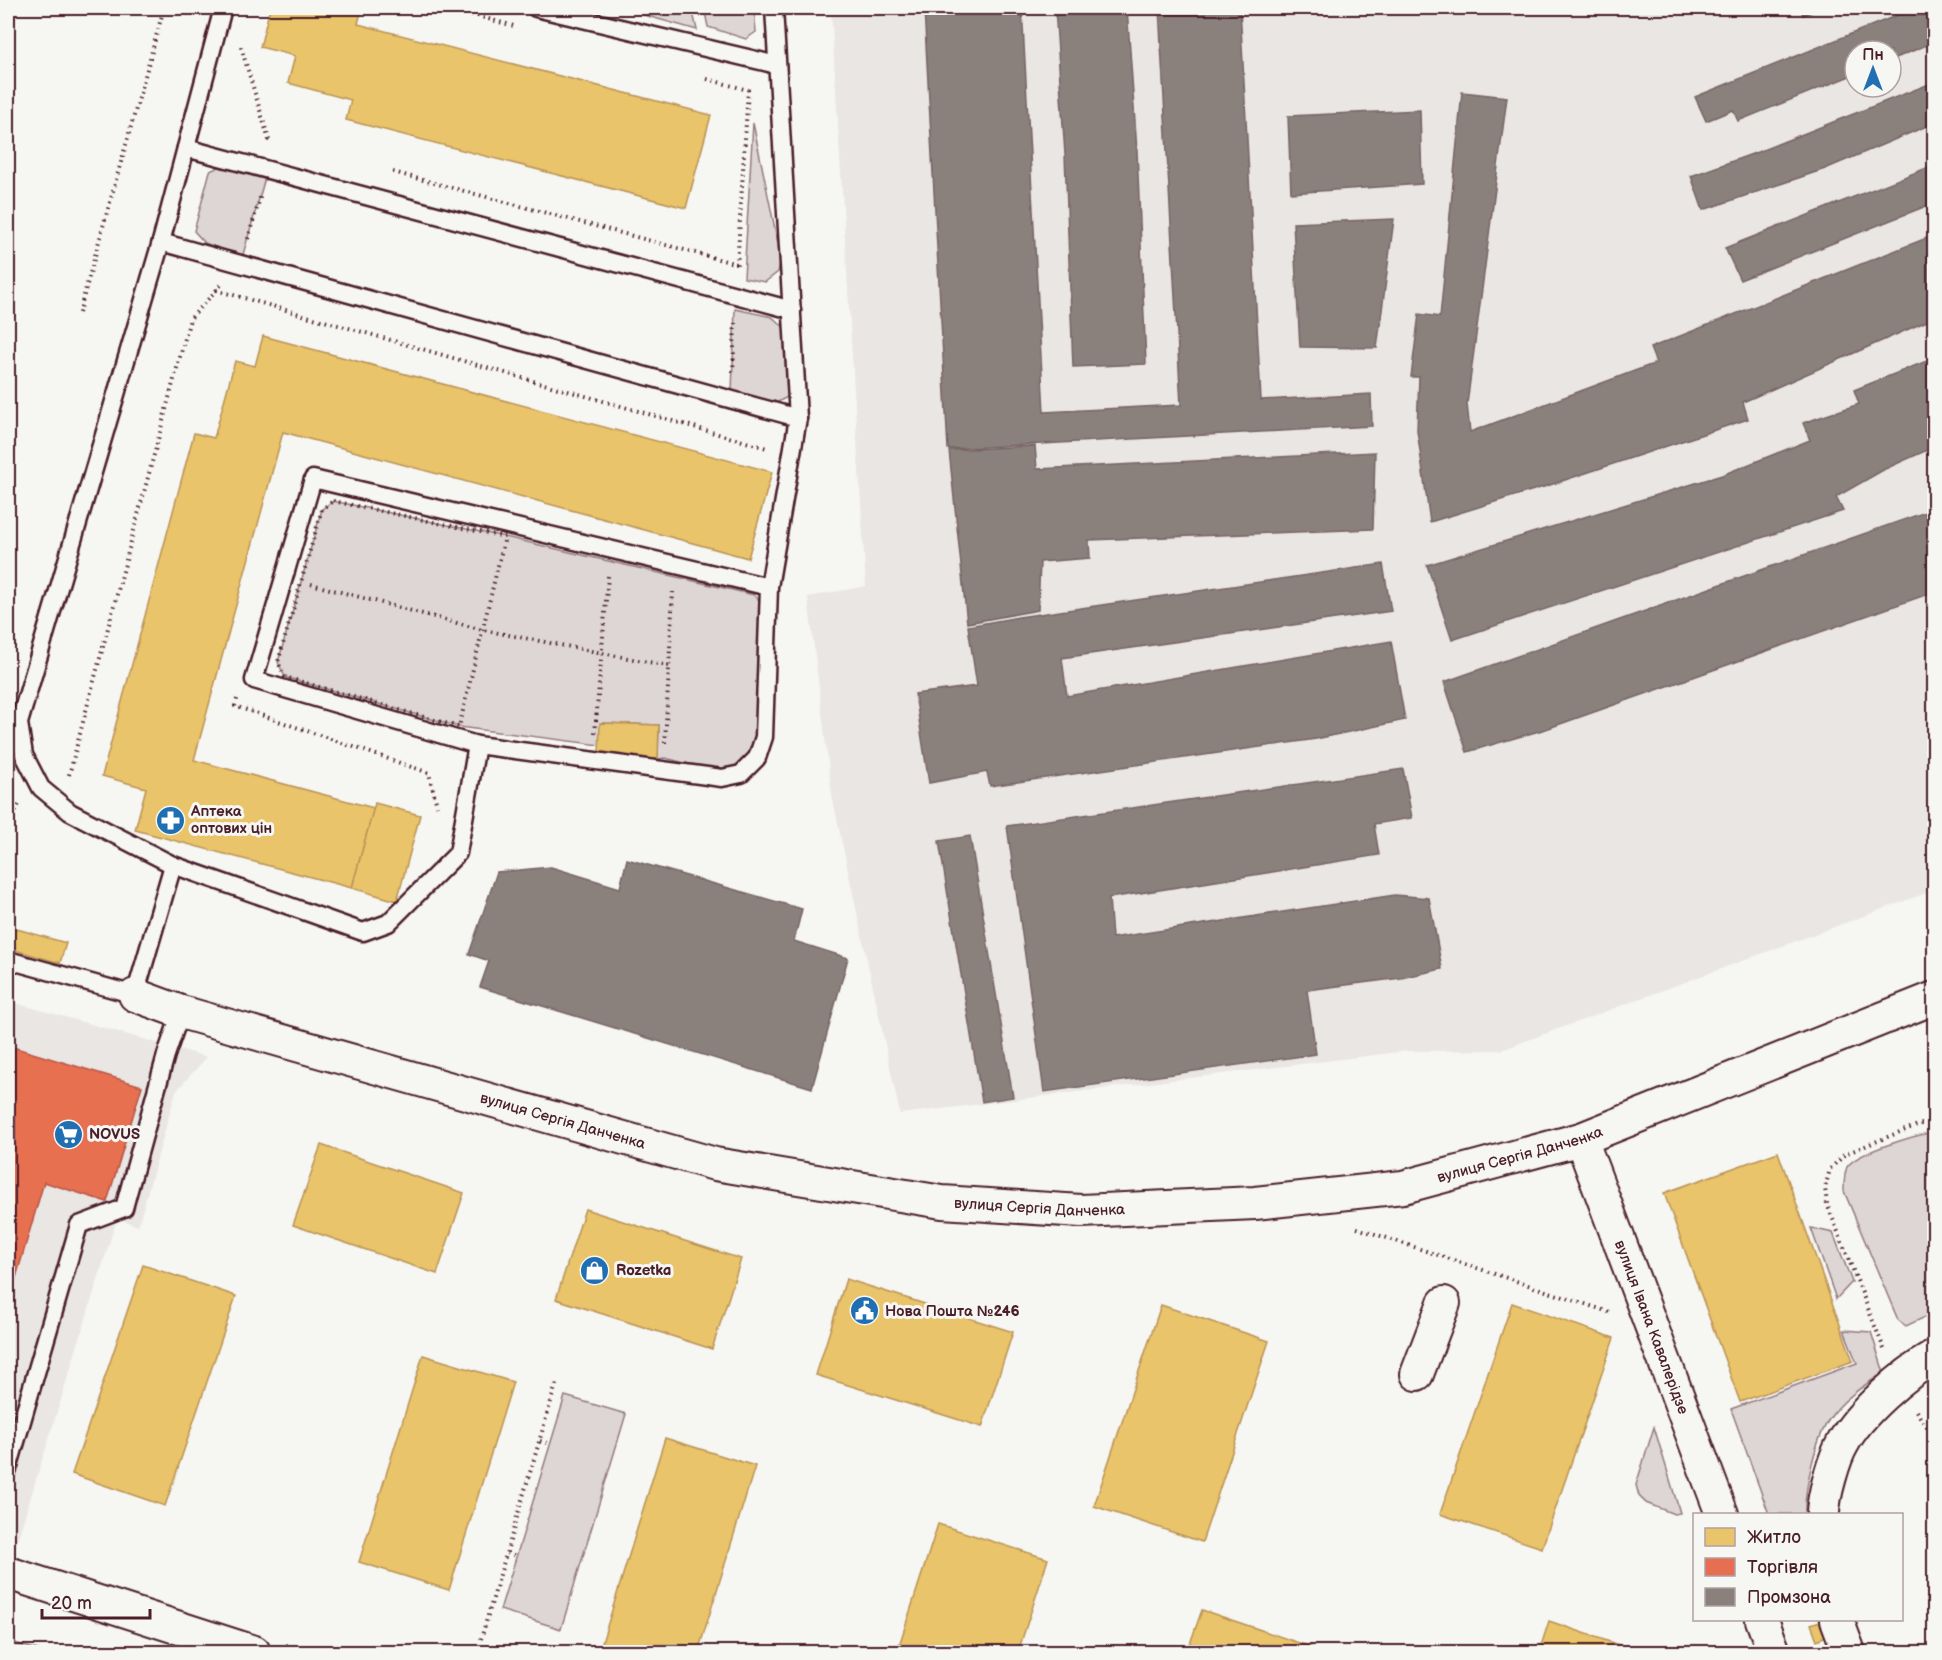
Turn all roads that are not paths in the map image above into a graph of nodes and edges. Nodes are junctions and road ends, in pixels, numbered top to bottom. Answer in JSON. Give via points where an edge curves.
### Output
{"nodes":[{"id":1,"x":223,"y":8,"type":"edge"},
{"id":2,"x":536,"y":8,"type":"edge"},
{"id":3,"x":774,"y":8,"type":"edge"},
{"id":4,"x":777,"y":65,"type":"junction"},
{"id":5,"x":186,"y":148,"type":"junction"},
{"id":6,"x":161,"y":242,"type":"junction"},
{"id":7,"x":792,"y":310,"type":"junction"},
{"id":8,"x":798,"y":418,"type":"junction"},
{"id":9,"x":769,"y":587,"type":"junction"},
{"id":10,"x":477,"y":746,"type":"junction"},
{"id":11,"x":172,"y":865,"type":"junction"},
{"id":12,"x":8,"y":960,"type":"edge"},
{"id":13,"x":135,"y":995,"type":"junction"},
{"id":14,"x":1935,"y":998,"type":"edge"},
{"id":15,"x":181,"y":1012,"type":"junction"},
{"id":16,"x":1581,"y":1138,"type":"junction"},
{"id":17,"x":1444,"y":1303,"type":"dead end"},
{"id":18,"x":1935,"y":1357,"type":"edge"},
{"id":19,"x":1417,"y":1374,"type":"dead end"},
{"id":20,"x":8,"y":1468,"type":"edge"},
{"id":21,"x":1721,"y":1513,"type":"edge"},
{"id":22,"x":1823,"y":1513,"type":"edge"},
{"id":23,"x":8,"y":1573,"type":"edge"},
{"id":24,"x":1762,"y":1621,"type":"edge"},
{"id":25,"x":1837,"y":1621,"type":"edge"},
{"id":26,"x":254,"y":1653,"type":"edge"},
{"id":27,"x":1774,"y":1653,"type":"edge"},
{"id":28,"x":1849,"y":1653,"type":"edge"}],
"edges":[{"from":1,"to":5,"type":"lane"},
{"from":2,"to":4,"type":"lane"},
{"from":3,"to":4,"type":"lane"},
{"from":4,"to":7,"type":"lane"},
{"from":5,"to":6,"type":"lane"},
{"from":5,"to":7,"type":"lane"},
{"from":6,"to":8,"type":"lane"},
{"from":6,"to":11,"type":"lane","via":[[19,723],[24,755],[41,788],[70,812]]},
{"from":7,"to":8,"type":"lane"},
{"from":8,"to":9,"type":"lane"},
{"from":9,"to":10,"type":"lane","via":[[764,737],[757,758],[741,774],[722,778]]},
{"from":9,"to":10,"type":"lane","via":[[313,479],[254,680]]},
{"from":10,"to":11,"type":"lane","via":[[458,853],[388,923],[363,932]]},
{"from":11,"to":13,"type":"lane"},
{"from":12,"to":13,"type":"lane"},
{"from":13,"to":15,"type":"street","name":"вулиця Сергія Данченка"},
{"from":14,"to":16,"type":"street","name":"вулиця Сергія Данченка"},
{"from":15,"to":16,"type":"street","name":"вулиця Сергія Данченка","via":[[716,1164],[942,1202],[1081,1211],[1255,1203],[1403,1187]]},
{"from":15,"to":20,"type":"lane","via":[[124,1208],[79,1225]]},
{"from":16,"to":21,"type":"street","name":"вулиця Івана Кавалерідзе"},
{"from":17,"to":19,"type":"street"},
{"from":18,"to":22,"type":"street","via":[[1869,1408],[1842,1443],[1823,1499]]},
{"from":23,"to":26,"type":"street"},
{"from":24,"to":27,"type":"street"},
{"from":25,"to":28,"type":"street"}]}
